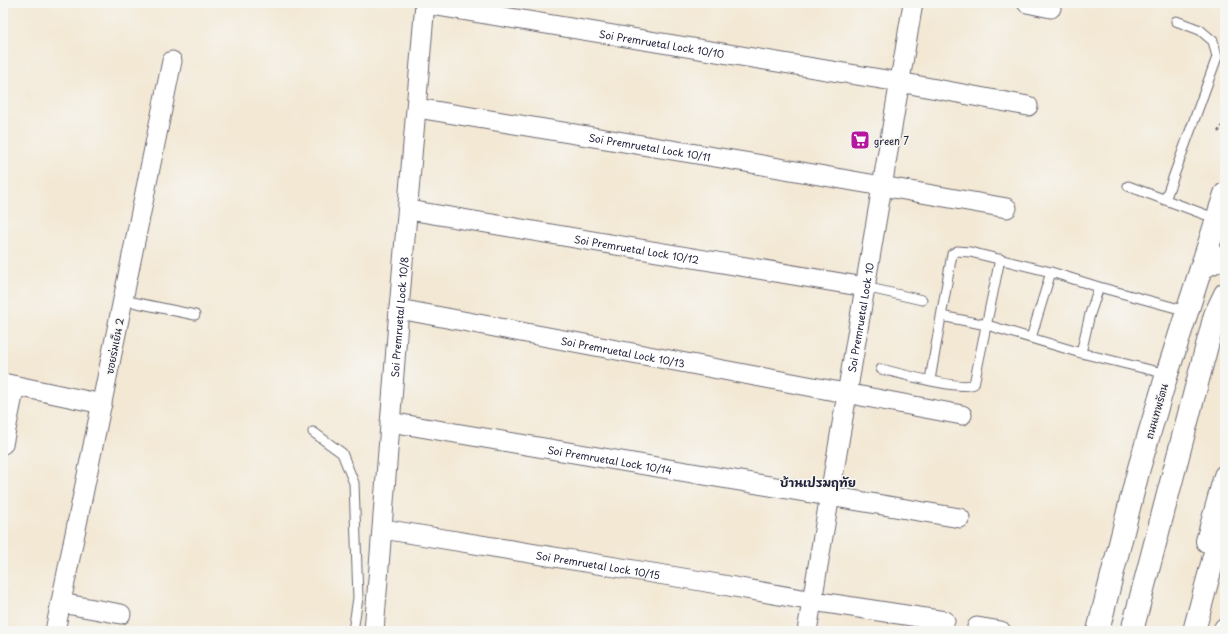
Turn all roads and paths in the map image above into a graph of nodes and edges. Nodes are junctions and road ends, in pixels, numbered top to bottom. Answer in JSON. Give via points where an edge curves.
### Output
{"nodes":[{"id":1,"x":425,"y":3,"type":"edge"},
{"id":2,"x":913,"y":3,"type":"edge"},
{"id":3,"x":1028,"y":3,"type":"edge"},
{"id":4,"x":1051,"y":8,"type":"dead end"},
{"id":5,"x":1176,"y":21,"type":"dead end"},
{"id":6,"x":172,"y":61,"type":"dead end"},
{"id":7,"x":899,"y":82,"type":"junction"},
{"id":8,"x":1028,"y":106,"type":"dead end"},
{"id":9,"x":417,"y":108,"type":"junction"},
{"id":10,"x":1225,"y":126,"type":"edge"},
{"id":11,"x":1218,"y":132,"type":"dead end"},
{"id":12,"x":883,"y":185,"type":"junction"},
{"id":13,"x":1128,"y":186,"type":"dead end"},
{"id":14,"x":1225,"y":194,"type":"edge"},
{"id":15,"x":1165,"y":200,"type":"junction"},
{"id":16,"x":1007,"y":208,"type":"dead end"},
{"id":17,"x":409,"y":210,"type":"junction"},
{"id":18,"x":1217,"y":219,"type":"junction"},
{"id":19,"x":1225,"y":257,"type":"edge"},
{"id":20,"x":1000,"y":259,"type":"junction"},
{"id":21,"x":1201,"y":268,"type":"junction"},
{"id":22,"x":1051,"y":272,"type":"junction"},
{"id":23,"x":865,"y":287,"type":"junction"},
{"id":24,"x":1099,"y":287,"type":"junction"},
{"id":25,"x":1225,"y":294,"type":"edge"},
{"id":26,"x":123,"y":300,"type":"junction"},
{"id":27,"x":922,"y":300,"type":"dead end"},
{"id":28,"x":399,"y":309,"type":"junction"},
{"id":29,"x":1187,"y":311,"type":"junction"},
{"id":30,"x":195,"y":315,"type":"dead end"},
{"id":31,"x":940,"y":316,"type":"junction"},
{"id":32,"x":987,"y":326,"type":"junction"},
{"id":33,"x":1031,"y":338,"type":"junction"},
{"id":34,"x":1081,"y":353,"type":"junction"},
{"id":35,"x":881,"y":369,"type":"dead end"},
{"id":36,"x":1166,"y":374,"type":"junction"},
{"id":37,"x":930,"y":380,"type":"junction"},
{"id":38,"x":9,"y":384,"type":"edge"},
{"id":39,"x":847,"y":393,"type":"junction"},
{"id":40,"x":102,"y":404,"type":"junction"},
{"id":41,"x":962,"y":415,"type":"dead end"},
{"id":42,"x":390,"y":422,"type":"junction"},
{"id":43,"x":313,"y":432,"type":"dead end"},
{"id":44,"x":3,"y":444,"type":"edge"},
{"id":45,"x":1225,"y":476,"type":"edge"},
{"id":46,"x":830,"y":497,"type":"junction"},
{"id":47,"x":1225,"y":515,"type":"edge"},
{"id":48,"x":960,"y":518,"type":"dead end"},
{"id":49,"x":383,"y":529,"type":"junction"},
{"id":50,"x":813,"y":601,"type":"junction"},
{"id":51,"x":61,"y":603,"type":"junction"},
{"id":52,"x":121,"y":614,"type":"dead end"},
{"id":53,"x":944,"y":621,"type":"dead end"},
{"id":54,"x":977,"y":627,"type":"dead end"},
{"id":55,"x":56,"y":631,"type":"edge"},
{"id":56,"x":353,"y":631,"type":"edge"},
{"id":57,"x":374,"y":631,"type":"edge"},
{"id":58,"x":807,"y":631,"type":"edge"},
{"id":59,"x":1001,"y":631,"type":"edge"},
{"id":60,"x":1098,"y":631,"type":"edge"},
{"id":61,"x":1132,"y":631,"type":"edge"},
{"id":62,"x":1183,"y":631,"type":"edge"},
{"id":63,"x":1194,"y":631,"type":"edge"}],
"edges":[{"from":1,"to":7,"type":"street","name":"Soi Premruetal Lock 10/10"},
{"from":1,"to":9,"type":"street","name":"Soi Premruetal Lock 10/8"},
{"from":2,"to":7,"type":"street","name":"Soi Premruetal Lock 10"},
{"from":3,"to":4,"type":"street"},
{"from":5,"to":15,"type":"lane","via":[[1200,30],[1213,41],[1216,57]]},
{"from":6,"to":26,"type":"street","name":"ซอยร่มเย็น 2"},
{"from":7,"to":8,"type":"street","name":"Soi Premruetal Lock 10/10"},
{"from":7,"to":12,"type":"street","name":"Soi Premruetal Lock 10"},
{"from":9,"to":12,"type":"street","name":"Soi Premruetal Lock 10/11"},
{"from":9,"to":17,"type":"street","name":"Soi Premruetal Lock 10/8"},
{"from":10,"to":11,"type":"path","via":[[1223,125]]},
{"from":12,"to":16,"type":"street","name":"Soi Premruetal Lock 10/11"},
{"from":12,"to":23,"type":"street","name":"Soi Premruetal Lock 10"},
{"from":13,"to":15,"type":"lane"},
{"from":14,"to":18,"type":"main road","name":"ถนนเทพรัตน"},
{"from":15,"to":18,"type":"lane"},
{"from":17,"to":23,"type":"street","name":"Soi Premruetal Lock 10/12"},
{"from":17,"to":28,"type":"street","name":"Soi Premruetal Lock 10/8"},
{"from":18,"to":21,"type":"main road","name":"ถนนเทพรัตน"},
{"from":19,"to":21,"type":"main road"},
{"from":20,"to":22,"type":"lane"},
{"from":20,"to":31,"type":"lane","via":[[962,250],[952,254]]},
{"from":20,"to":32,"type":"lane"},
{"from":21,"to":29,"type":"main road","name":"ถนนเทพรัตน"},
{"from":22,"to":24,"type":"lane"},
{"from":22,"to":33,"type":"lane"},
{"from":23,"to":27,"type":"lane"},
{"from":23,"to":39,"type":"street","name":"Soi Premruetal Lock 10"},
{"from":24,"to":29,"type":"lane"},
{"from":24,"to":34,"type":"lane","via":[[1086,327]]},
{"from":25,"to":61,"type":"main road","via":[[1215,315]]},
{"from":26,"to":30,"type":"lane"},
{"from":26,"to":40,"type":"street","name":"ซอยร่มเย็น 2"},
{"from":28,"to":39,"type":"street","name":"Soi Premruetal Lock 10/13"},
{"from":28,"to":42,"type":"street","name":"Soi Premruetal Lock 10/8"},
{"from":29,"to":36,"type":"main road","name":"ถนนเทพรัตน"},
{"from":31,"to":32,"type":"lane"},
{"from":31,"to":37,"type":"lane"},
{"from":32,"to":33,"type":"lane"},
{"from":32,"to":37,"type":"lane","via":[[974,384],[966,386]]},
{"from":33,"to":34,"type":"lane"},
{"from":34,"to":36,"type":"lane"},
{"from":35,"to":37,"type":"lane"},
{"from":36,"to":60,"type":"main road","name":"ถนนเทพรัตน","via":[[1139,468]]},
{"from":38,"to":40,"type":"street"},
{"from":38,"to":44,"type":"street"},
{"from":39,"to":41,"type":"street","name":"Soi Premruetal Lock 10/13"},
{"from":39,"to":46,"type":"street","name":"Soi Premruetal Lock 10"},
{"from":40,"to":51,"type":"street","name":"ซอยร่มเย็น 2"},
{"from":42,"to":46,"type":"street","name":"Soi Premruetal Lock 10/14"},
{"from":42,"to":49,"type":"street","name":"Soi Premruetal Lock 10/8"},
{"from":43,"to":56,"type":"lane","via":[[342,453],[354,483],[358,598]]},
{"from":45,"to":62,"type":"main road"},
{"from":46,"to":48,"type":"street","name":"Soi Premruetal Lock 10/14"},
{"from":46,"to":50,"type":"street","name":"Soi Premruetal Lock 10"},
{"from":47,"to":63,"type":"main road"},
{"from":49,"to":50,"type":"street","name":"Soi Premruetal Lock 10/15"},
{"from":49,"to":57,"type":"street","name":"Soi Premruetal Lock 10/8"},
{"from":50,"to":53,"type":"street","name":"Soi Premruetal Lock 10/15"},
{"from":50,"to":58,"type":"street","name":"Soi Premruetal Lock 10"},
{"from":51,"to":52,"type":"street"},
{"from":51,"to":55,"type":"street","name":"ซอยร่มเย็น 2"},
{"from":54,"to":59,"type":"street"}]}
